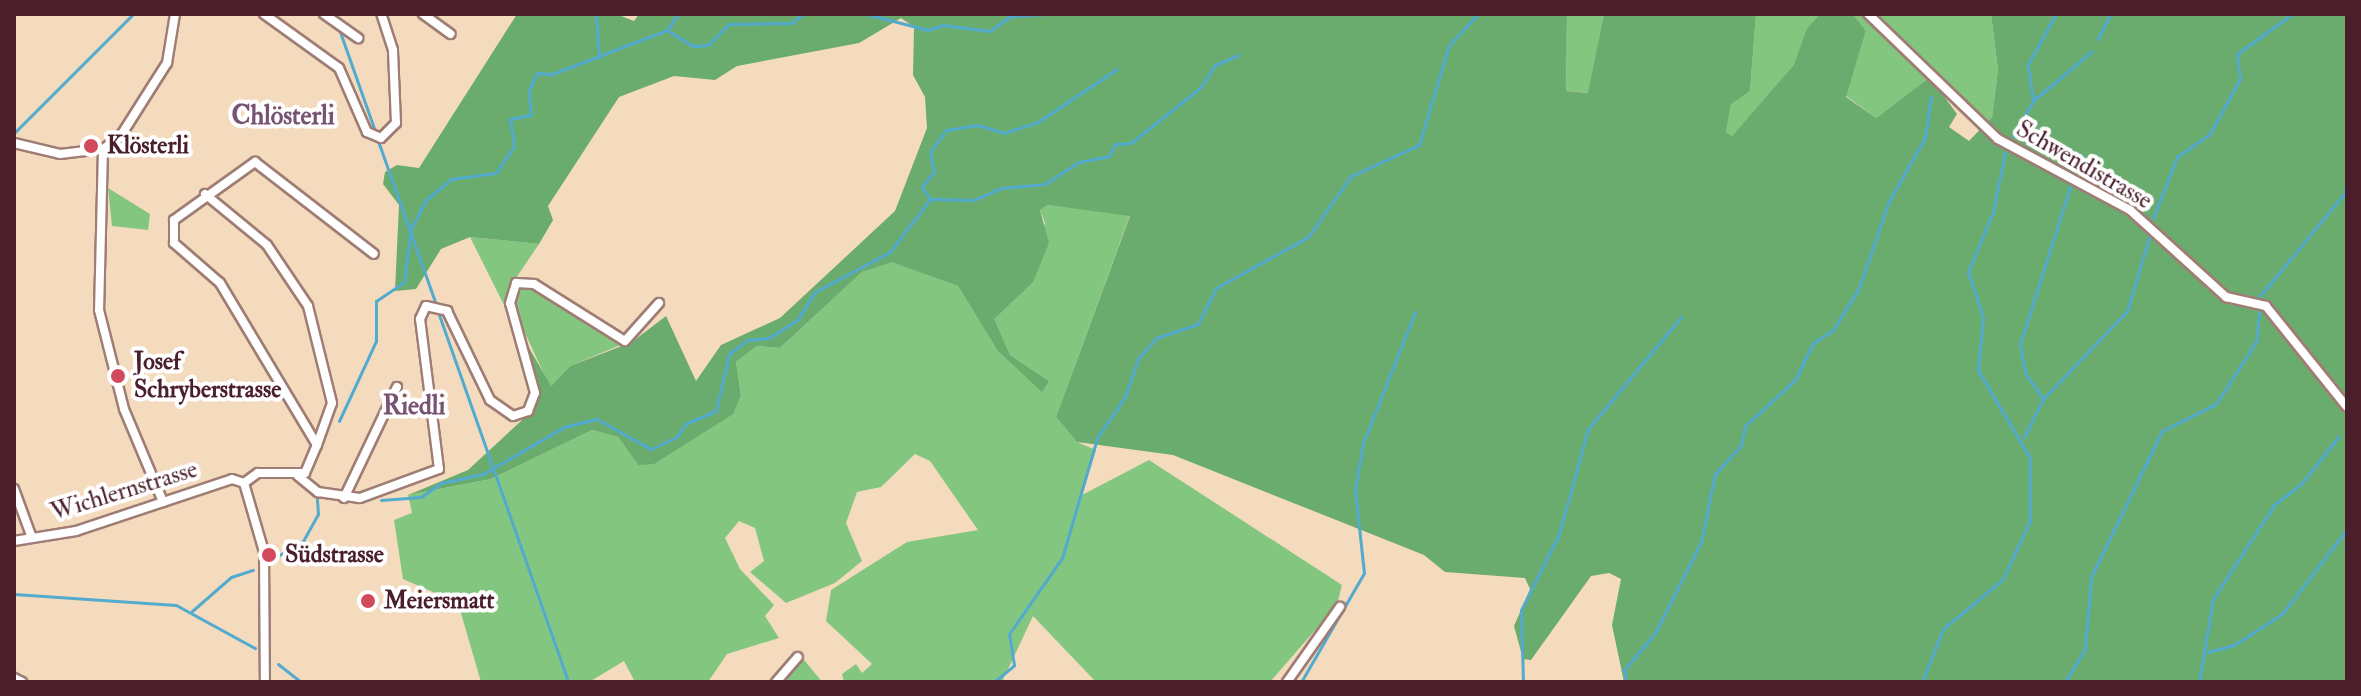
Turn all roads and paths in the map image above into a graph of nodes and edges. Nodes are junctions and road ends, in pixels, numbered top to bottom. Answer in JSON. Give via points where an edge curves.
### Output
{"nodes":[{"id":1,"x":175,"y":14,"type":"edge"},
{"id":2,"x":264,"y":14,"type":"edge"},
{"id":3,"x":324,"y":14,"type":"edge"},
{"id":4,"x":381,"y":14,"type":"edge"},
{"id":5,"x":423,"y":14,"type":"edge"},
{"id":6,"x":1868,"y":14,"type":"edge"},
{"id":7,"x":451,"y":34,"type":"dead end"},
{"id":8,"x":358,"y":38,"type":"dead end"},
{"id":9,"x":14,"y":143,"type":"edge"},
{"id":10,"x":103,"y":149,"type":"junction"},
{"id":11,"x":205,"y":194,"type":"junction"},
{"id":12,"x":374,"y":254,"type":"dead end"},
{"id":13,"x":659,"y":303,"type":"dead end"},
{"id":14,"x":397,"y":387,"type":"dead end"},
{"id":15,"x":2347,"y":407,"type":"edge"},
{"id":16,"x":317,"y":445,"type":"junction"},
{"id":17,"x":298,"y":476,"type":"junction"},
{"id":18,"x":244,"y":483,"type":"junction"},
{"id":19,"x":14,"y":489,"type":"edge"},
{"id":20,"x":344,"y":498,"type":"junction"},
{"id":21,"x":163,"y":502,"type":"junction"},
{"id":22,"x":32,"y":538,"type":"junction"},
{"id":23,"x":14,"y":541,"type":"edge"},
{"id":24,"x":1340,"y":607,"type":"dead end"},
{"id":25,"x":798,"y":657,"type":"dead end"},
{"id":26,"x":14,"y":678,"type":"edge"},
{"id":27,"x":22,"y":682,"type":"edge"},
{"id":28,"x":265,"y":682,"type":"edge"},
{"id":29,"x":776,"y":682,"type":"edge"},
{"id":30,"x":1287,"y":682,"type":"edge"}],
"edges":[{"from":1,"to":10,"type":"street","via":[[170,56],[143,110]]},
{"from":2,"to":4,"type":"street","via":[[339,68],[367,132],[381,138],[396,123],[393,50]]},
{"from":3,"to":8,"type":"street"},
{"from":5,"to":7,"type":"street"},
{"from":6,"to":15,"type":"street","name":"Schwendistrasse","via":[[1998,139],[2130,210],[2226,297],[2266,306]]},
{"from":9,"to":10,"type":"street","via":[[60,154]]},
{"from":10,"to":21,"type":"street","via":[[99,310],[112,374]]},
{"from":11,"to":12,"type":"street","via":[[239,167],[262,163]]},
{"from":11,"to":16,"type":"street","via":[[267,245],[308,306],[332,403]]},
{"from":11,"to":16,"type":"street","via":[[174,220],[174,243],[220,283]]},
{"from":13,"to":20,"type":"street","via":[[625,341],[534,284],[516,283],[510,303],[535,393],[528,411],[513,416],[490,400],[447,311],[426,306],[420,319],[442,463],[425,480]]},
{"from":14,"to":20,"type":"street"},
{"from":16,"to":17,"type":"street","via":[[313,466]]},
{"from":17,"to":18,"type":"street","name":"Wichlernstrasse","via":[[258,473]]},
{"from":17,"to":20,"type":"street","via":[[318,492]]},
{"from":18,"to":21,"type":"street","name":"Wichlernstrasse","via":[[232,479]]},
{"from":18,"to":28,"type":"street","via":[[264,552]]},
{"from":19,"to":22,"type":"street"},
{"from":21,"to":22,"type":"street","name":"Wichlernstrasse"},
{"from":22,"to":23,"type":"street","name":"Wichlernstrasse"},
{"from":24,"to":30,"type":"street"},
{"from":25,"to":29,"type":"street"},
{"from":26,"to":27,"type":"street"}]}
